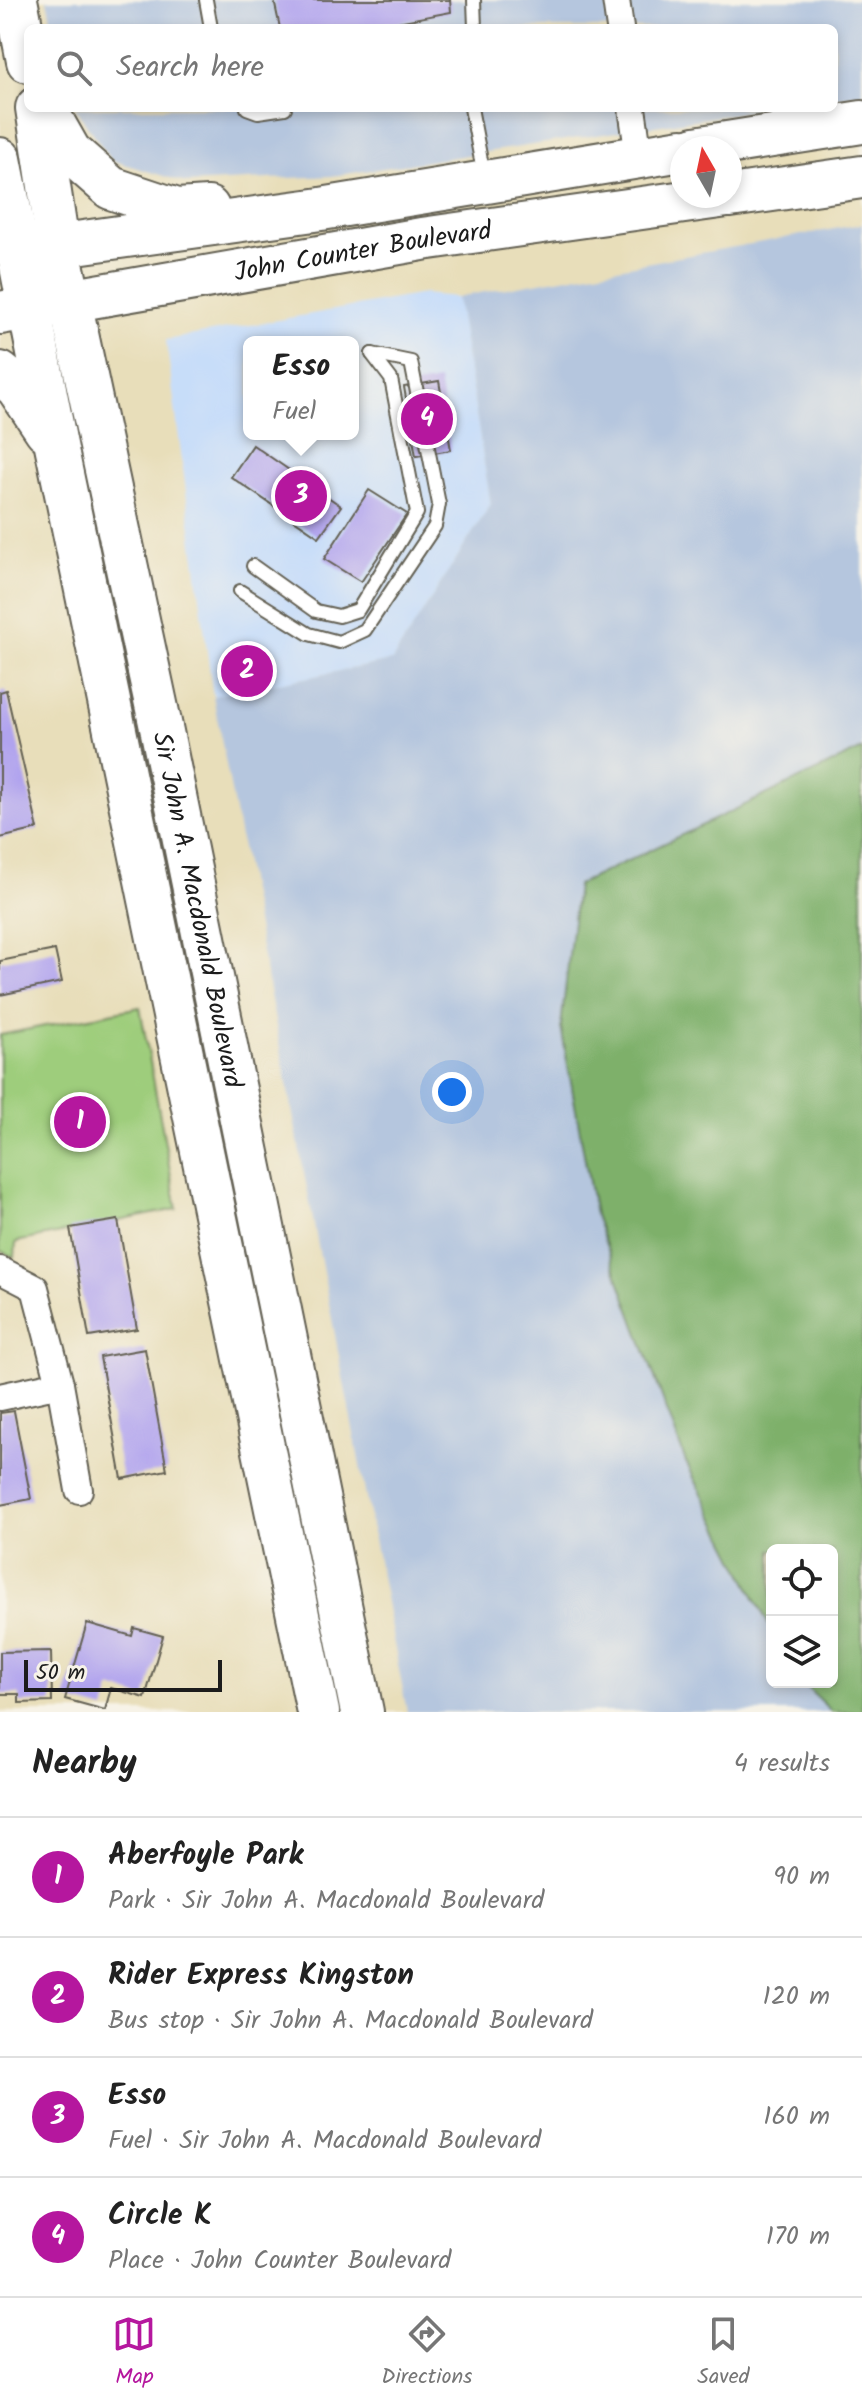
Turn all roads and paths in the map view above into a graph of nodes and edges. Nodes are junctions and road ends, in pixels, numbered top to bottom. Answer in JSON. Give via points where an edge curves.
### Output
{"nodes":[{"id":1,"x":16,"y":0,"type":"edge"},
{"id":2,"x":206,"y":0,"type":"edge"},
{"id":3,"x":474,"y":0,"type":"edge"},
{"id":4,"x":616,"y":0,"type":"edge"},
{"id":5,"x":210,"y":24,"type":"edge"},
{"id":6,"x":475,"y":24,"type":"edge"},
{"id":7,"x":619,"y":24,"type":"edge"},
{"id":8,"x":24,"y":41,"type":"edge"},
{"id":9,"x":37,"y":112,"type":"edge"},
{"id":10,"x":47,"y":112,"type":"edge"},
{"id":11,"x":472,"y":112,"type":"edge"},
{"id":12,"x":633,"y":112,"type":"edge"},
{"id":13,"x":862,"y":122,"type":"edge"},
{"id":14,"x":742,"y":141,"type":"edge"},
{"id":15,"x":670,"y":152,"type":"edge"},
{"id":16,"x":639,"y":157,"type":"junction"},
{"id":17,"x":0,"y":159,"type":"edge"},
{"id":18,"x":862,"y":177,"type":"edge"},
{"id":19,"x":486,"y":182,"type":"junction"},
{"id":20,"x":742,"y":194,"type":"edge"},
{"id":21,"x":670,"y":204,"type":"edge"},
{"id":22,"x":321,"y":209,"type":"junction"},
{"id":23,"x":26,"y":250,"type":"edge"},
{"id":24,"x":71,"y":303,"type":"junction"},
{"id":25,"x":15,"y":311,"type":"edge"},
{"id":26,"x":0,"y":373,"type":"edge"},
{"id":27,"x":56,"y":445,"type":"junction"},
{"id":28,"x":253,"y":566,"type":"dead end"},
{"id":29,"x":240,"y":591,"type":"dead end"},
{"id":30,"x":0,"y":1270,"type":"edge"},
{"id":31,"x":60,"y":1384,"type":"junction"},
{"id":32,"x":0,"y":1397,"type":"edge"},
{"id":33,"x":79,"y":1490,"type":"dead end"},
{"id":34,"x":318,"y":1712,"type":"edge"},
{"id":35,"x":362,"y":1712,"type":"edge"}],
"edges":[{"from":1,"to":8,"type":"main road"},
{"from":2,"to":5,"type":"lane"},
{"from":3,"to":6,"type":"lane"},
{"from":4,"to":7,"type":"street"},
{"from":9,"to":23,"type":"main road","name":"Sir John A. Macdonald Boulevard"},
{"from":10,"to":22,"type":"main road","via":[[70,152],[111,188],[177,210]]},
{"from":11,"to":19,"type":"lane"},
{"from":12,"to":16,"type":"street"},
{"from":13,"to":14,"type":"main road"},
{"from":15,"to":16,"type":"main road","name":"John Counter Boulevard"},
{"from":16,"to":19,"type":"main road","name":"John Counter Boulevard"},
{"from":17,"to":23,"type":"main road","name":"Sir John A. Macdonald Boulevard"},
{"from":18,"to":20,"type":"main road","name":"John Counter Boulevard"},
{"from":19,"to":22,"type":"main road","name":"John Counter Boulevard"},
{"from":21,"to":24,"type":"main road","name":"John Counter Boulevard","via":[[422,239]]},
{"from":22,"to":23,"type":"main road","name":"John Counter Boulevard"},
{"from":23,"to":24,"type":"main road","name":"Sir John A. Macdonald Boulevard"},
{"from":23,"to":25,"type":"main road","name":"Sir John A. Macdonald Boulevard"},
{"from":24,"to":25,"type":"main road","name":"John Counter Boulevard"},
{"from":24,"to":35,"type":"main road","name":"Sir John A. Macdonald Boulevard"},
{"from":25,"to":27,"type":"main road","name":"Sir John A. Macdonald Boulevard"},
{"from":26,"to":27,"type":"main road","via":[[17,387]]},
{"from":27,"to":34,"type":"main road","name":"Sir John A. Macdonald Boulevard"},
{"from":28,"to":29,"type":"lane","via":[[316,611],[339,616],[358,610],[417,513],[391,379],[372,354],[411,362],[439,504],[435,526],[365,630],[339,642],[309,634]]},
{"from":30,"to":31,"type":"street","via":[[35,1288]]},
{"from":31,"to":32,"type":"street"},
{"from":31,"to":33,"type":"street"}]}
